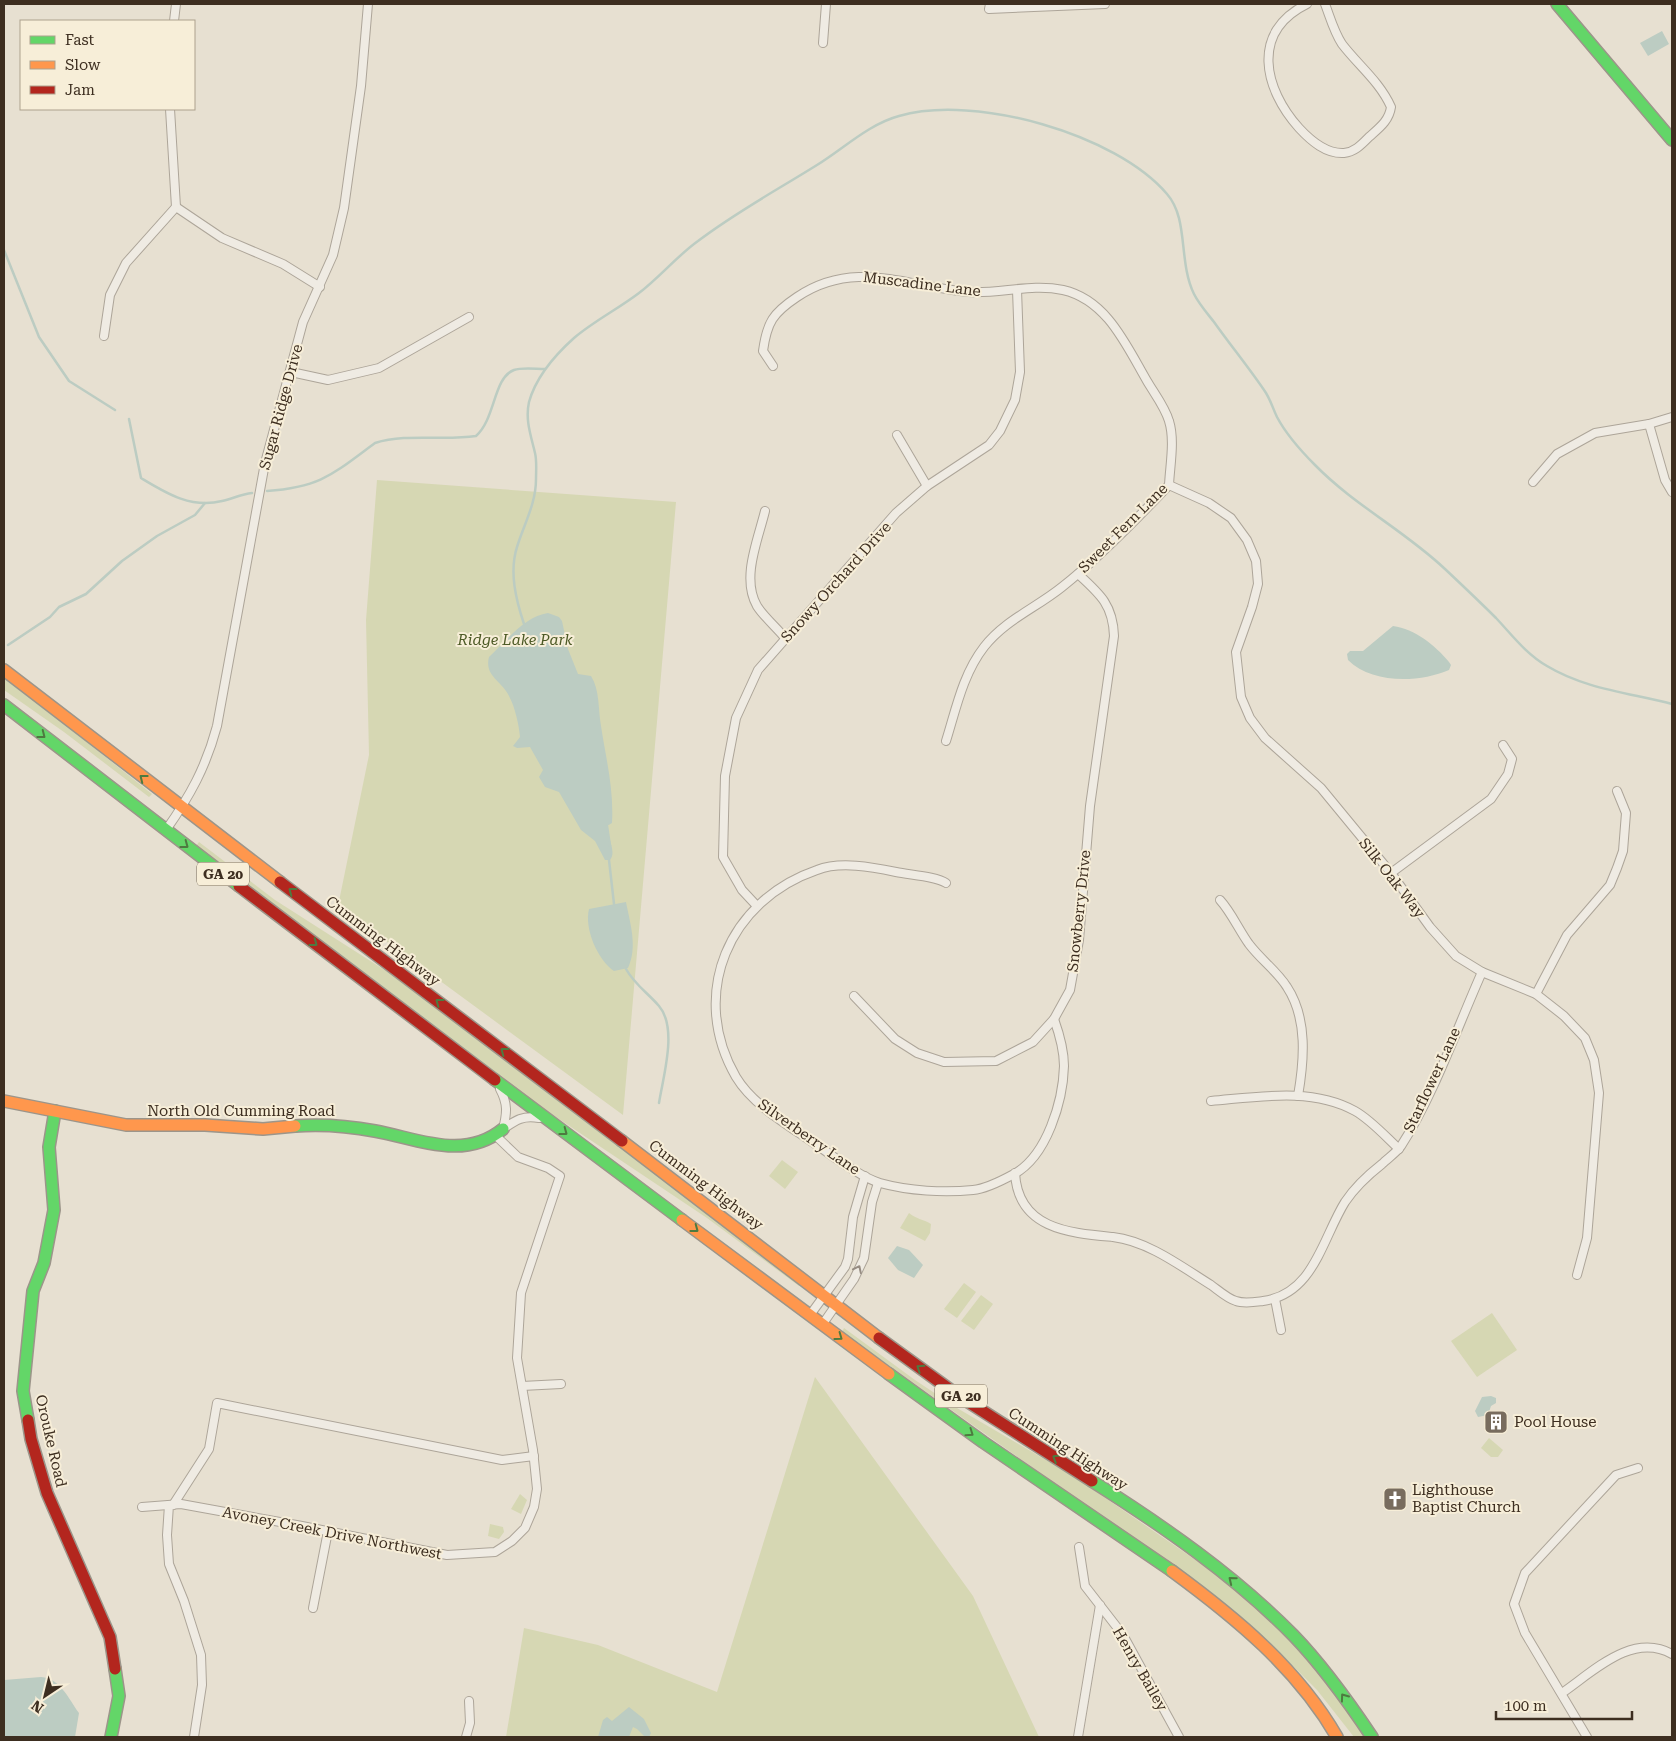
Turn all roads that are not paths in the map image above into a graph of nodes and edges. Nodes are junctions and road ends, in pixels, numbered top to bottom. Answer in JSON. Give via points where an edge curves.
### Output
{"nodes":[{"id":1,"x":176,"y":4,"type":"edge"},
{"id":2,"x":368,"y":4,"type":"edge"},
{"id":3,"x":826,"y":4,"type":"edge"},
{"id":4,"x":990,"y":4,"type":"edge"},
{"id":5,"x":1106,"y":4,"type":"edge"},
{"id":6,"x":1307,"y":4,"type":"edge"},
{"id":7,"x":1326,"y":4,"type":"edge"},
{"id":8,"x":1557,"y":4,"type":"edge"},
{"id":9,"x":174,"y":20,"type":"edge"},
{"id":10,"x":823,"y":42,"type":"dead end"},
{"id":11,"x":170,"y":110,"type":"edge"},
{"id":12,"x":1672,"y":140,"type":"edge"},
{"id":13,"x":176,"y":207,"type":"junction"},
{"id":14,"x":320,"y":287,"type":"junction"},
{"id":15,"x":1017,"y":290,"type":"junction"},
{"id":16,"x":468,"y":317,"type":"dead end"},
{"id":17,"x":104,"y":336,"type":"dead end"},
{"id":18,"x":773,"y":366,"type":"dead end"},
{"id":19,"x":291,"y":372,"type":"junction"},
{"id":20,"x":1672,"y":417,"type":"edge"},
{"id":21,"x":1649,"y":424,"type":"junction"},
{"id":22,"x":897,"y":435,"type":"dead end"},
{"id":23,"x":1533,"y":482,"type":"dead end"},
{"id":24,"x":1169,"y":484,"type":"junction"},
{"id":25,"x":927,"y":486,"type":"junction"},
{"id":26,"x":1672,"y":492,"type":"edge"},
{"id":27,"x":765,"y":511,"type":"dead end"},
{"id":28,"x":1078,"y":574,"type":"junction"},
{"id":29,"x":785,"y":638,"type":"junction"},
{"id":30,"x":4,"y":670,"type":"edge"},
{"id":31,"x":4,"y":705,"type":"edge"},
{"id":32,"x":946,"y":742,"type":"dead end"},
{"id":33,"x":1503,"y":745,"type":"dead end"},
{"id":34,"x":1617,"y":791,"type":"dead end"},
{"id":35,"x":182,"y":808,"type":"junction"},
{"id":36,"x":166,"y":830,"type":"junction"},
{"id":37,"x":1391,"y":873,"type":"junction"},
{"id":38,"x":946,"y":883,"type":"dead end"},
{"id":39,"x":1220,"y":900,"type":"dead end"},
{"id":40,"x":756,"y":905,"type":"junction"},
{"id":41,"x":1482,"y":972,"type":"junction"},
{"id":42,"x":1536,"y":994,"type":"junction"},
{"id":43,"x":854,"y":996,"type":"dead end"},
{"id":44,"x":1054,"y":1018,"type":"junction"},
{"id":45,"x":497,"y":1083,"type":"junction"},
{"id":46,"x":1298,"y":1096,"type":"junction"},
{"id":47,"x":4,"y":1101,"type":"edge"},
{"id":48,"x":1211,"y":1102,"type":"dead end"},
{"id":49,"x":56,"y":1111,"type":"junction"},
{"id":50,"x":546,"y":1119,"type":"junction"},
{"id":51,"x":499,"y":1132,"type":"junction"},
{"id":52,"x":1399,"y":1149,"type":"junction"},
{"id":53,"x":1016,"y":1174,"type":"junction"},
{"id":54,"x":865,"y":1176,"type":"junction"},
{"id":55,"x":878,"y":1183,"type":"junction"},
{"id":56,"x":849,"y":1244,"type":"junction"},
{"id":57,"x":865,"y":1248,"type":"junction"},
{"id":58,"x":1577,"y":1275,"type":"dead end"},
{"id":59,"x":824,"y":1295,"type":"junction"},
{"id":60,"x":1275,"y":1299,"type":"junction"},
{"id":61,"x":836,"y":1305,"type":"junction"},
{"id":62,"x":810,"y":1315,"type":"junction"},
{"id":63,"x":822,"y":1325,"type":"junction"},
{"id":64,"x":1281,"y":1330,"type":"dead end"},
{"id":65,"x":562,"y":1384,"type":"dead end"},
{"id":66,"x":522,"y":1386,"type":"junction"},
{"id":67,"x":534,"y":1456,"type":"junction"},
{"id":68,"x":1638,"y":1468,"type":"dead end"},
{"id":69,"x":171,"y":1505,"type":"junction"},
{"id":70,"x":142,"y":1507,"type":"dead end"},
{"id":71,"x":328,"y":1531,"type":"junction"},
{"id":72,"x":1079,"y":1547,"type":"dead end"},
{"id":73,"x":1100,"y":1605,"type":"junction"},
{"id":74,"x":313,"y":1608,"type":"dead end"},
{"id":75,"x":1672,"y":1654,"type":"edge"},
{"id":76,"x":1562,"y":1693,"type":"junction"},
{"id":77,"x":469,"y":1701,"type":"dead end"},
{"id":78,"x":111,"y":1737,"type":"edge"},
{"id":79,"x":194,"y":1737,"type":"edge"},
{"id":80,"x":466,"y":1737,"type":"edge"},
{"id":81,"x":1078,"y":1737,"type":"edge"},
{"id":82,"x":1179,"y":1737,"type":"edge"},
{"id":83,"x":1338,"y":1737,"type":"edge"},
{"id":84,"x":1372,"y":1737,"type":"edge"},
{"id":85,"x":1587,"y":1737,"type":"edge"}],
"edges":[{"from":1,"to":9,"type":"street"},
{"from":2,"to":14,"type":"street","name":"Sugar Ridge Drive","via":[[361,86],[344,208],[333,255]]},
{"from":3,"to":10,"type":"street"},
{"from":4,"to":5,"type":"street","via":[[989,10]]},
{"from":6,"to":7,"type":"street","via":[[1285,20],[1269,48],[1270,83],[1286,114],[1308,138],[1332,152],[1345,153],[1357,149],[1386,121],[1390,107],[1375,82],[1342,44]]},
{"from":8,"to":12,"type":"main road"},
{"from":11,"to":13,"type":"street"},
{"from":13,"to":14,"type":"street","via":[[222,238],[252,250]]},
{"from":13,"to":17,"type":"street","via":[[126,262],[110,295]]},
{"from":14,"to":19,"type":"street","name":"Sugar Ridge Drive","via":[[304,322]]},
{"from":15,"to":18,"type":"street","name":"Muscadine Lane","via":[[969,292],[858,275],[835,278],[813,286],[779,309],[766,329],[763,351]]},
{"from":15,"to":24,"type":"street","name":"Sweet Fern Lane","via":[[1062,290],[1089,300],[1108,318],[1169,421],[1172,443]]},
{"from":15,"to":25,"type":"street","name":"Snowy Orchard Drive","via":[[1020,372],[1015,400],[1007,418],[989,445]]},
{"from":16,"to":19,"type":"street","via":[[379,368],[328,380]]},
{"from":19,"to":35,"type":"street","name":"Sugar Ridge Drive","via":[[265,463],[217,726],[201,774]]},
{"from":20,"to":21,"type":"street"},
{"from":21,"to":23,"type":"street","via":[[1595,433],[1557,454]]},
{"from":21,"to":26,"type":"street","via":[[1665,480]]},
{"from":22,"to":25,"type":"street"},
{"from":24,"to":28,"type":"street","name":"Sweet Fern Lane"},
{"from":24,"to":37,"type":"street","name":"Silk Oak Way","via":[[1209,503],[1231,518],[1247,540],[1256,561],[1258,584],[1236,652],[1241,697],[1250,718],[1266,738],[1321,788]]},
{"from":25,"to":29,"type":"street","name":"Snowy Orchard Drive","via":[[896,513]]},
{"from":27,"to":29,"type":"street","via":[[751,565],[751,589],[757,606]]},
{"from":28,"to":32,"type":"street","name":"Sweet Fern Lane","via":[[999,630],[983,648],[968,673]]},
{"from":28,"to":44,"type":"street","name":"Snowberry Drive","via":[[1103,598],[1113,619],[1114,636],[1090,806],[1079,940],[1070,990]]},
{"from":29,"to":40,"type":"street","name":"Snowy Orchard Drive","via":[[758,670],[736,718],[725,776],[723,857],[742,890]]},
{"from":35,"to":30,"type":"main road","name":"Cumming Highway","number":"GA 20","one_way":true},
{"from":31,"to":36,"type":"main road","number":"GA 20","one_way":true},
{"from":33,"to":37,"type":"street","via":[[1512,759],[1508,774],[1491,799]]},
{"from":34,"to":42,"type":"street","via":[[1626,813],[1623,851],[1617,868],[1610,885],[1567,936]]},
{"from":35,"to":36,"type":"street","name":"Sugar Ridge Drive"},
{"from":59,"to":35,"type":"main road","name":"Cumming Highway","number":"GA 20","one_way":true},
{"from":36,"to":45,"type":"main road","number":"GA 20","one_way":true},
{"from":37,"to":41,"type":"street","name":"Silk Oak Way","via":[[1430,927],[1456,956]]},
{"from":38,"to":40,"type":"street","name":"Silverberry Lane","via":[[886,870],[842,866],[818,869],[773,892]]},
{"from":39,"to":46,"type":"street","via":[[1250,946],[1288,988],[1299,1014],[1304,1063]]},
{"from":40,"to":54,"type":"street","name":"Silverberry Lane","via":[[739,926],[720,966],[715,1000],[722,1046],[746,1092],[792,1128]]},
{"from":41,"to":42,"type":"street","name":"Silk Oak Way"},
{"from":41,"to":52,"type":"street","name":"Starflower Lane","via":[[1418,1117]]},
{"from":42,"to":58,"type":"street","name":"Silk Oak Way","via":[[1586,1038],[1594,1060],[1599,1093],[1587,1238]]},
{"from":43,"to":44,"type":"street","name":"Snowberry Drive","via":[[895,1039],[917,1053],[944,1062],[996,1061],[1033,1042]]},
{"from":44,"to":53,"type":"street","name":"Silverberry Lane","via":[[1064,1064],[1060,1100],[1049,1132],[1032,1158]]},
{"from":45,"to":50,"type":"main road","number":"GA 20"},
{"from":45,"to":51,"type":"street","via":[[507,1110]]},
{"from":46,"to":48,"type":"street"},
{"from":46,"to":52,"type":"street","via":[[1335,1102],[1357,1112]]},
{"from":47,"to":49,"type":"main road","name":"North Old Cumming Road"},
{"from":49,"to":51,"type":"main road","name":"North Old Cumming Road","via":[[126,1125],[263,1129],[324,1124],[447,1146],[475,1145]]},
{"from":49,"to":78,"type":"main road","name":"Orouke Road","via":[[49,1147],[54,1210],[44,1263],[32,1291],[23,1391],[31,1439],[47,1493],[110,1637],[120,1696]]},
{"from":50,"to":51,"type":"street","name":"North Old Cumming Road","via":[[519,1118]]},
{"from":50,"to":62,"type":"main road","number":"GA 20","one_way":true},
{"from":51,"to":66,"type":"street","name":"Avoney Creek Drive Northwest","via":[[518,1157],[560,1176],[521,1293],[517,1358]]},
{"from":52,"to":60,"type":"street","name":"Starflower Lane","via":[[1361,1181],[1345,1202],[1310,1271],[1295,1289]]},
{"from":53,"to":55,"type":"street","name":"Silverberry Lane","via":[[975,1190],[909,1189]]},
{"from":53,"to":60,"type":"street","name":"Starflower Lane","via":[[1016,1190],[1029,1211],[1041,1222],[1060,1231],[1124,1238],[1173,1261],[1236,1301]]},
{"from":54,"to":55,"type":"street","name":"Silverberry Lane"},
{"from":54,"to":56,"type":"street"},
{"from":55,"to":57,"type":"street"},
{"from":56,"to":57,"type":"street"},
{"from":56,"to":59,"type":"street","via":[[845,1267]]},
{"from":61,"to":57,"type":"street","one_way":true,"via":[[854,1279]]},
{"from":59,"to":61,"type":"main road","name":"Cumming Highway","number":"GA 20"},
{"from":59,"to":62,"type":"street"},
{"from":60,"to":64,"type":"street"},
{"from":61,"to":63,"type":"street"},
{"from":84,"to":61,"type":"main road","name":"Cumming Highway","number":"GA 20","one_way":true,"via":[[1319,1664],[1250,1594],[1148,1519],[912,1363]]},
{"from":62,"to":63,"type":"main road","number":"GA 20"},
{"from":63,"to":83,"type":"main road","number":"GA 20","one_way":true,"via":[[928,1403],[1210,1598],[1294,1678],[1313,1699]]},
{"from":65,"to":66,"type":"street"},
{"from":66,"to":67,"type":"street","name":"Avoney Creek Drive Northwest"},
{"from":67,"to":69,"type":"street","via":[[502,1460],[217,1403],[209,1449]]},
{"from":67,"to":71,"type":"street","name":"Avoney Creek Drive Northwest","via":[[537,1489],[534,1507],[524,1528],[495,1552],[447,1555]]},
{"from":68,"to":76,"type":"street","via":[[1616,1474],[1525,1572],[1514,1604],[1525,1633]]},
{"from":69,"to":70,"type":"street","name":"Avoney Creek Drive Northwest"},
{"from":69,"to":71,"type":"street","name":"Avoney Creek Drive Northwest"},
{"from":69,"to":79,"type":"street","via":[[167,1535],[169,1564],[201,1655],[202,1685]]},
{"from":71,"to":74,"type":"street"},
{"from":72,"to":73,"type":"street","name":"Henry Bailey","via":[[1085,1586]]},
{"from":73,"to":81,"type":"street"},
{"from":73,"to":82,"type":"street","name":"Henry Bailey","via":[[1123,1635]]},
{"from":75,"to":76,"type":"street","via":[[1637,1647],[1622,1652]]},
{"from":76,"to":85,"type":"street"},
{"from":77,"to":80,"type":"street","via":[[470,1723]]}]}
